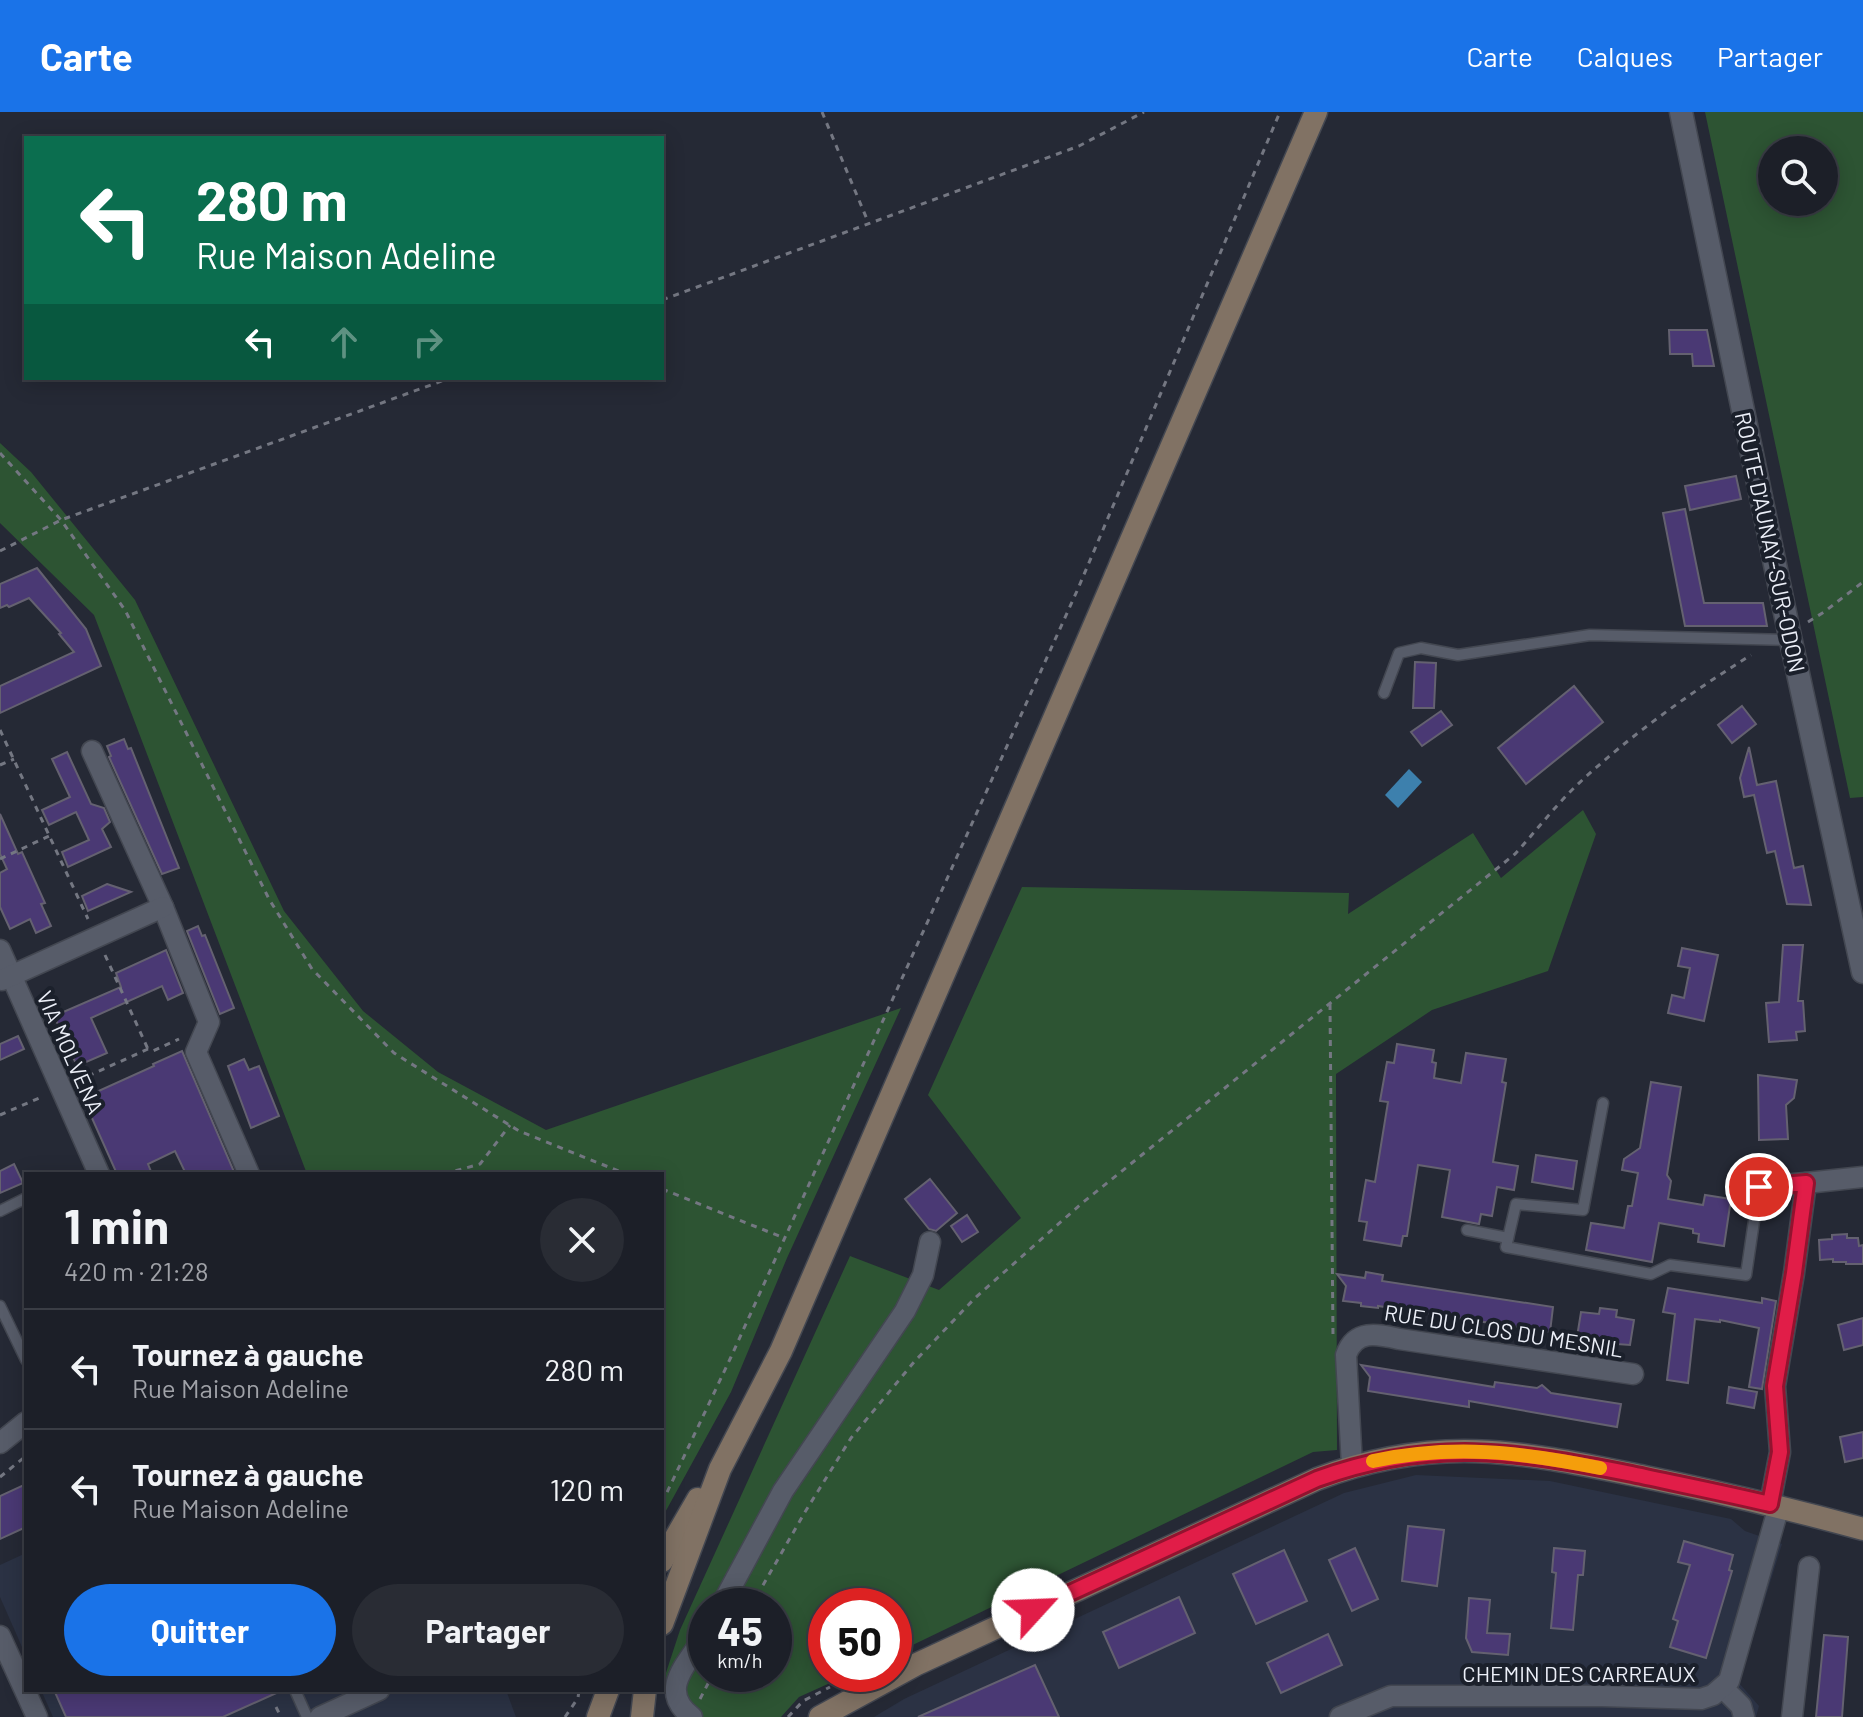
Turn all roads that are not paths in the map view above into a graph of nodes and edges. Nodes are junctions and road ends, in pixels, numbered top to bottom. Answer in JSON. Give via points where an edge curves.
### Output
{"nodes":[{"id":1,"x":1316,"y":112,"type":"edge"},
{"id":2,"x":1681,"y":112,"type":"edge"},
{"id":3,"x":1791,"y":634,"type":"junction"},
{"id":4,"x":1384,"y":693,"type":"dead end"},
{"id":5,"x":92,"y":751,"type":"dead end"},
{"id":6,"x":1855,"y":897,"type":"edge"},
{"id":7,"x":163,"y":907,"type":"junction"},
{"id":8,"x":0,"y":950,"type":"edge"},
{"id":9,"x":1863,"y":972,"type":"edge"},
{"id":10,"x":6,"y":979,"type":"edge"},
{"id":11,"x":1603,"y":1103,"type":"dead end"},
{"id":12,"x":98,"y":1172,"type":"edge"},
{"id":13,"x":248,"y":1172,"type":"edge"},
{"id":14,"x":1863,"y":1177,"type":"edge"},
{"id":15,"x":1806,"y":1183,"type":"junction"},
{"id":16,"x":1759,"y":1187,"type":"joint"},
{"id":17,"x":24,"y":1199,"type":"edge"},
{"id":18,"x":0,"y":1211,"type":"edge"},
{"id":19,"x":1467,"y":1230,"type":"dead end"},
{"id":20,"x":1508,"y":1238,"type":"junction"},
{"id":21,"x":930,"y":1242,"type":"dead end"},
{"id":22,"x":0,"y":1306,"type":"edge"},
{"id":23,"x":24,"y":1356,"type":"edge"},
{"id":24,"x":1633,"y":1374,"type":"dead end"},
{"id":25,"x":24,"y":1424,"type":"edge"},
{"id":26,"x":0,"y":1443,"type":"edge"},
{"id":27,"x":1352,"y":1466,"type":"junction"},
{"id":28,"x":720,"y":1469,"type":"junction"},
{"id":29,"x":1774,"y":1505,"type":"junction"},
{"id":30,"x":1863,"y":1529,"type":"edge"},
{"id":31,"x":664,"y":1557,"type":"edge"},
{"id":32,"x":1809,"y":1567,"type":"dead end"},
{"id":33,"x":731,"y":1588,"type":"edge"},
{"id":34,"x":664,"y":1619,"type":"edge"},
{"id":35,"x":0,"y":1636,"type":"edge"},
{"id":36,"x":688,"y":1661,"type":"edge"},
{"id":37,"x":1723,"y":1688,"type":"junction"},
{"id":38,"x":24,"y":1689,"type":"edge"},
{"id":39,"x":26,"y":1692,"type":"edge"},
{"id":40,"x":296,"y":1692,"type":"edge"},
{"id":41,"x":375,"y":1692,"type":"edge"},
{"id":42,"x":607,"y":1692,"type":"edge"},
{"id":43,"x":645,"y":1692,"type":"edge"},
{"id":44,"x":849,"y":1699,"type":"junction"},
{"id":45,"x":691,"y":1716,"type":"edge"},
{"id":46,"x":37,"y":1717,"type":"edge"},
{"id":47,"x":307,"y":1717,"type":"edge"},
{"id":48,"x":320,"y":1717,"type":"edge"},
{"id":49,"x":598,"y":1717,"type":"edge"},
{"id":50,"x":642,"y":1717,"type":"edge"},
{"id":51,"x":820,"y":1717,"type":"edge"},
{"id":52,"x":833,"y":1717,"type":"edge"},
{"id":53,"x":1340,"y":1717,"type":"edge"},
{"id":54,"x":1744,"y":1717,"type":"edge"},
{"id":55,"x":1792,"y":1717,"type":"edge"}],
"edges":[{"from":1,"to":28,"type":"main road","via":[[781,1351]]},
{"from":2,"to":3,"type":"street","name":"ROUTE D'AUNAY-SUR-ODON"},
{"from":3,"to":4,"type":"lane","via":[[1590,635],[1458,655],[1421,648],[1399,653]]},
{"from":3,"to":6,"type":"street","name":"ROUTE D'AUNAY-SUR-ODON"},
{"from":5,"to":7,"type":"street"},
{"from":6,"to":9,"type":"street","name":"ROUTE D'AUNAY-SUR-ODON"},
{"from":7,"to":10,"type":"street"},
{"from":7,"to":13,"type":"street","via":[[209,1022],[196,1052]]},
{"from":8,"to":10,"type":"street","name":"VIA MOLVENA"},
{"from":10,"to":12,"type":"street","name":"VIA MOLVENA"},
{"from":11,"to":20,"type":"lane","via":[[1583,1210],[1516,1204]]},
{"from":14,"to":15,"type":"street"},
{"from":15,"to":16,"type":"street"},
{"from":15,"to":29,"type":"street","name":"CHEMIN DES CARREAUX","via":[[1775,1386],[1780,1452]]},
{"from":16,"to":20,"type":"lane","via":[[1746,1275],[1670,1265],[1651,1274],[1506,1247]]},
{"from":17,"to":18,"type":"lane"},
{"from":19,"to":20,"type":"lane"},
{"from":21,"to":33,"type":"street","via":[[923,1275],[905,1311],[783,1491]]},
{"from":22,"to":23,"type":"lane"},
{"from":24,"to":27,"type":"street","name":"RUE DU CLOS DU MESNIL","via":[[1367,1334],[1349,1345],[1346,1355]]},
{"from":25,"to":26,"type":"street"},
{"from":27,"to":29,"type":"main road","via":[[1418,1453],[1507,1452]]},
{"from":27,"to":44,"type":"main road","via":[[1018,1616]]},
{"from":28,"to":31,"type":"main road"},
{"from":28,"to":34,"type":"main road"},
{"from":29,"to":30,"type":"main road"},
{"from":29,"to":37,"type":"street","name":"CHEMIN DES CARREAUX"},
{"from":32,"to":55,"type":"street"},
{"from":35,"to":38,"type":"street"},
{"from":36,"to":45,"type":"street","via":[[675,1681],[677,1697]]},
{"from":37,"to":53,"type":"street","name":"CHEMIN DES CARREAUX","via":[[1701,1699],[1391,1696]]},
{"from":37,"to":54,"type":"street","via":[[1741,1706]]},
{"from":39,"to":46,"type":"street"},
{"from":40,"to":47,"type":"lane"},
{"from":41,"to":48,"type":"street"},
{"from":42,"to":49,"type":"main road"},
{"from":43,"to":50,"type":"main road"},
{"from":44,"to":51,"type":"main road"},
{"from":44,"to":52,"type":"main road"}]}
